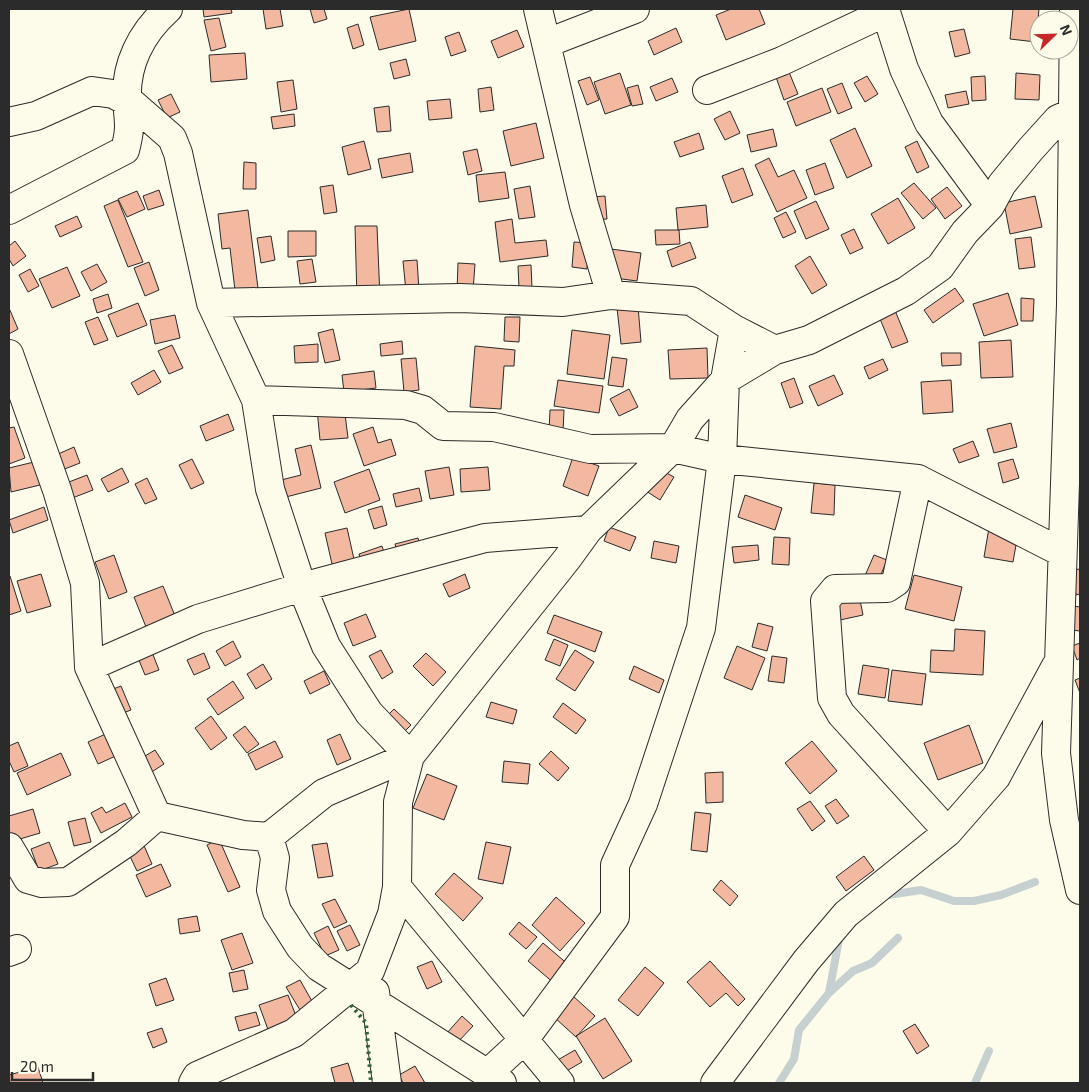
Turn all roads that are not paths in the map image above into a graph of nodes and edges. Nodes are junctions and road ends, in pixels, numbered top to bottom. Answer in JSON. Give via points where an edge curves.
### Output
{"nodes":[{"id":1,"x":168,"y":9,"type":"edge"},
{"id":2,"x":538,"y":9,"type":"edge"},
{"id":3,"x":635,"y":9,"type":"edge"},
{"id":4,"x":1074,"y":9,"type":"edge"},
{"id":5,"x":885,"y":10,"type":"edge"},
{"id":6,"x":547,"y":43,"type":"junction"},
{"id":7,"x":707,"y":90,"type":"dead end"},
{"id":8,"x":127,"y":101,"type":"junction"},
{"id":9,"x":1074,"y":112,"type":"junction"},
{"id":10,"x":9,"y":122,"type":"edge"},
{"id":11,"x":990,"y":206,"type":"junction"},
{"id":12,"x":9,"y":210,"type":"edge"},
{"id":13,"x":611,"y":295,"type":"junction"},
{"id":14,"x":210,"y":303,"type":"junction"},
{"id":15,"x":734,"y":329,"type":"junction"},
{"id":16,"x":774,"y":350,"type":"junction"},
{"id":17,"x":9,"y":354,"type":"edge"},
{"id":18,"x":725,"y":380,"type":"junction"},
{"id":19,"x":256,"y":400,"type":"junction"},
{"id":20,"x":673,"y":448,"type":"junction"},
{"id":21,"x":722,"y":459,"type":"junction"},
{"id":22,"x":918,"y":479,"type":"junction"},
{"id":23,"x":588,"y":530,"type":"junction"},
{"id":24,"x":1061,"y":552,"type":"junction"},
{"id":25,"x":302,"y":586,"type":"junction"},
{"id":26,"x":1059,"y":660,"type":"junction"},
{"id":27,"x":89,"y":667,"type":"junction"},
{"id":28,"x":410,"y":756,"type":"junction"},
{"id":29,"x":1080,"y":797,"type":"edge"},
{"id":30,"x":157,"y":816,"type":"junction"},
{"id":31,"x":1064,"y":820,"type":"junction"},
{"id":32,"x":948,"y":832,"type":"junction"},
{"id":33,"x":269,"y":837,"type":"junction"},
{"id":34,"x":9,"y":847,"type":"edge"},
{"id":35,"x":396,"y":887,"type":"junction"},
{"id":36,"x":1080,"y":890,"type":"edge"},
{"id":37,"x":361,"y":979,"type":"junction"},
{"id":38,"x":378,"y":1004,"type":"junction"},
{"id":39,"x":524,"y":1040,"type":"junction"},
{"id":40,"x":495,"y":1079,"type":"edge"},
{"id":41,"x":193,"y":1083,"type":"edge"},
{"id":42,"x":386,"y":1083,"type":"edge"},
{"id":43,"x":560,"y":1083,"type":"edge"},
{"id":44,"x":715,"y":1083,"type":"edge"}],
"edges":[{"from":1,"to":8,"type":"street","via":[[158,18],[131,60]]},
{"from":2,"to":6,"type":"street"},
{"from":3,"to":6,"type":"street"},
{"from":4,"to":9,"type":"street"},
{"from":5,"to":7,"type":"street","via":[[782,61]]},
{"from":5,"to":11,"type":"street","via":[[904,69],[929,123]]},
{"from":6,"to":13,"type":"street","via":[[584,205]]},
{"from":8,"to":10,"type":"street","via":[[112,94],[92,91],[36,116]]},
{"from":8,"to":12,"type":"street","via":[[131,130],[125,150]]},
{"from":8,"to":14,"type":"street","via":[[172,138],[178,152]]},
{"from":9,"to":11,"type":"street","via":[[1058,119],[1030,150],[1002,184]]},
{"from":9,"to":24,"type":"street","via":[[1071,304]]},
{"from":11,"to":16,"type":"street","via":[[964,232],[940,267],[906,291],[809,340]]},
{"from":13,"to":14,"type":"street","via":[[563,302],[460,298]]},
{"from":13,"to":15,"type":"street","via":[[690,302]]},
{"from":14,"to":19,"type":"street"},
{"from":15,"to":16,"type":"street"},
{"from":15,"to":18,"type":"street"},
{"from":16,"to":18,"type":"street"},
{"from":17,"to":27,"type":"street","via":[[57,490],[85,583]]},
{"from":18,"to":20,"type":"street","via":[[690,418]]},
{"from":18,"to":21,"type":"street"},
{"from":19,"to":20,"type":"street","via":[[406,405],[423,410],[443,426],[494,427],[590,449]]},
{"from":19,"to":25,"type":"street","via":[[270,489]]},
{"from":20,"to":21,"type":"street"},
{"from":20,"to":23,"type":"street"},
{"from":21,"to":22,"type":"street"},
{"from":21,"to":39,"type":"street","via":[[701,628],[642,804],[614,865],[615,918]]},
{"from":22,"to":24,"type":"street"},
{"from":22,"to":32,"type":"street","via":[[896,582],[886,588],[835,589],[825,601],[832,698],[841,714]]},
{"from":23,"to":25,"type":"street","via":[[485,538]]},
{"from":23,"to":28,"type":"street"},
{"from":24,"to":26,"type":"street"},
{"from":25,"to":27,"type":"street","via":[[198,619]]},
{"from":25,"to":28,"type":"street","via":[[326,646],[369,713]]},
{"from":26,"to":31,"type":"street","via":[[1056,753]]},
{"from":26,"to":32,"type":"street","via":[[996,777]]},
{"from":27,"to":30,"type":"street"},
{"from":28,"to":33,"type":"street","via":[[324,793]]},
{"from":28,"to":35,"type":"street","via":[[398,802]]},
{"from":29,"to":31,"type":"street"},
{"from":30,"to":33,"type":"street","via":[[243,835]]},
{"from":30,"to":34,"type":"street","via":[[126,843],[68,882],[42,883],[28,879]]},
{"from":31,"to":36,"type":"street"},
{"from":32,"to":44,"type":"street","via":[[846,914],[806,960]]},
{"from":33,"to":37,"type":"street","via":[[274,858],[270,890],[277,911],[300,947],[319,967]]},
{"from":35,"to":37,"type":"street","via":[[392,914]]},
{"from":35,"to":39,"type":"street"},
{"from":37,"to":38,"type":"street"},
{"from":37,"to":41,"type":"street","via":[[294,1033],[197,1076]]},
{"from":38,"to":40,"type":"street"},
{"from":38,"to":42,"type":"street"},
{"from":39,"to":40,"type":"street"},
{"from":39,"to":43,"type":"street"}]}
